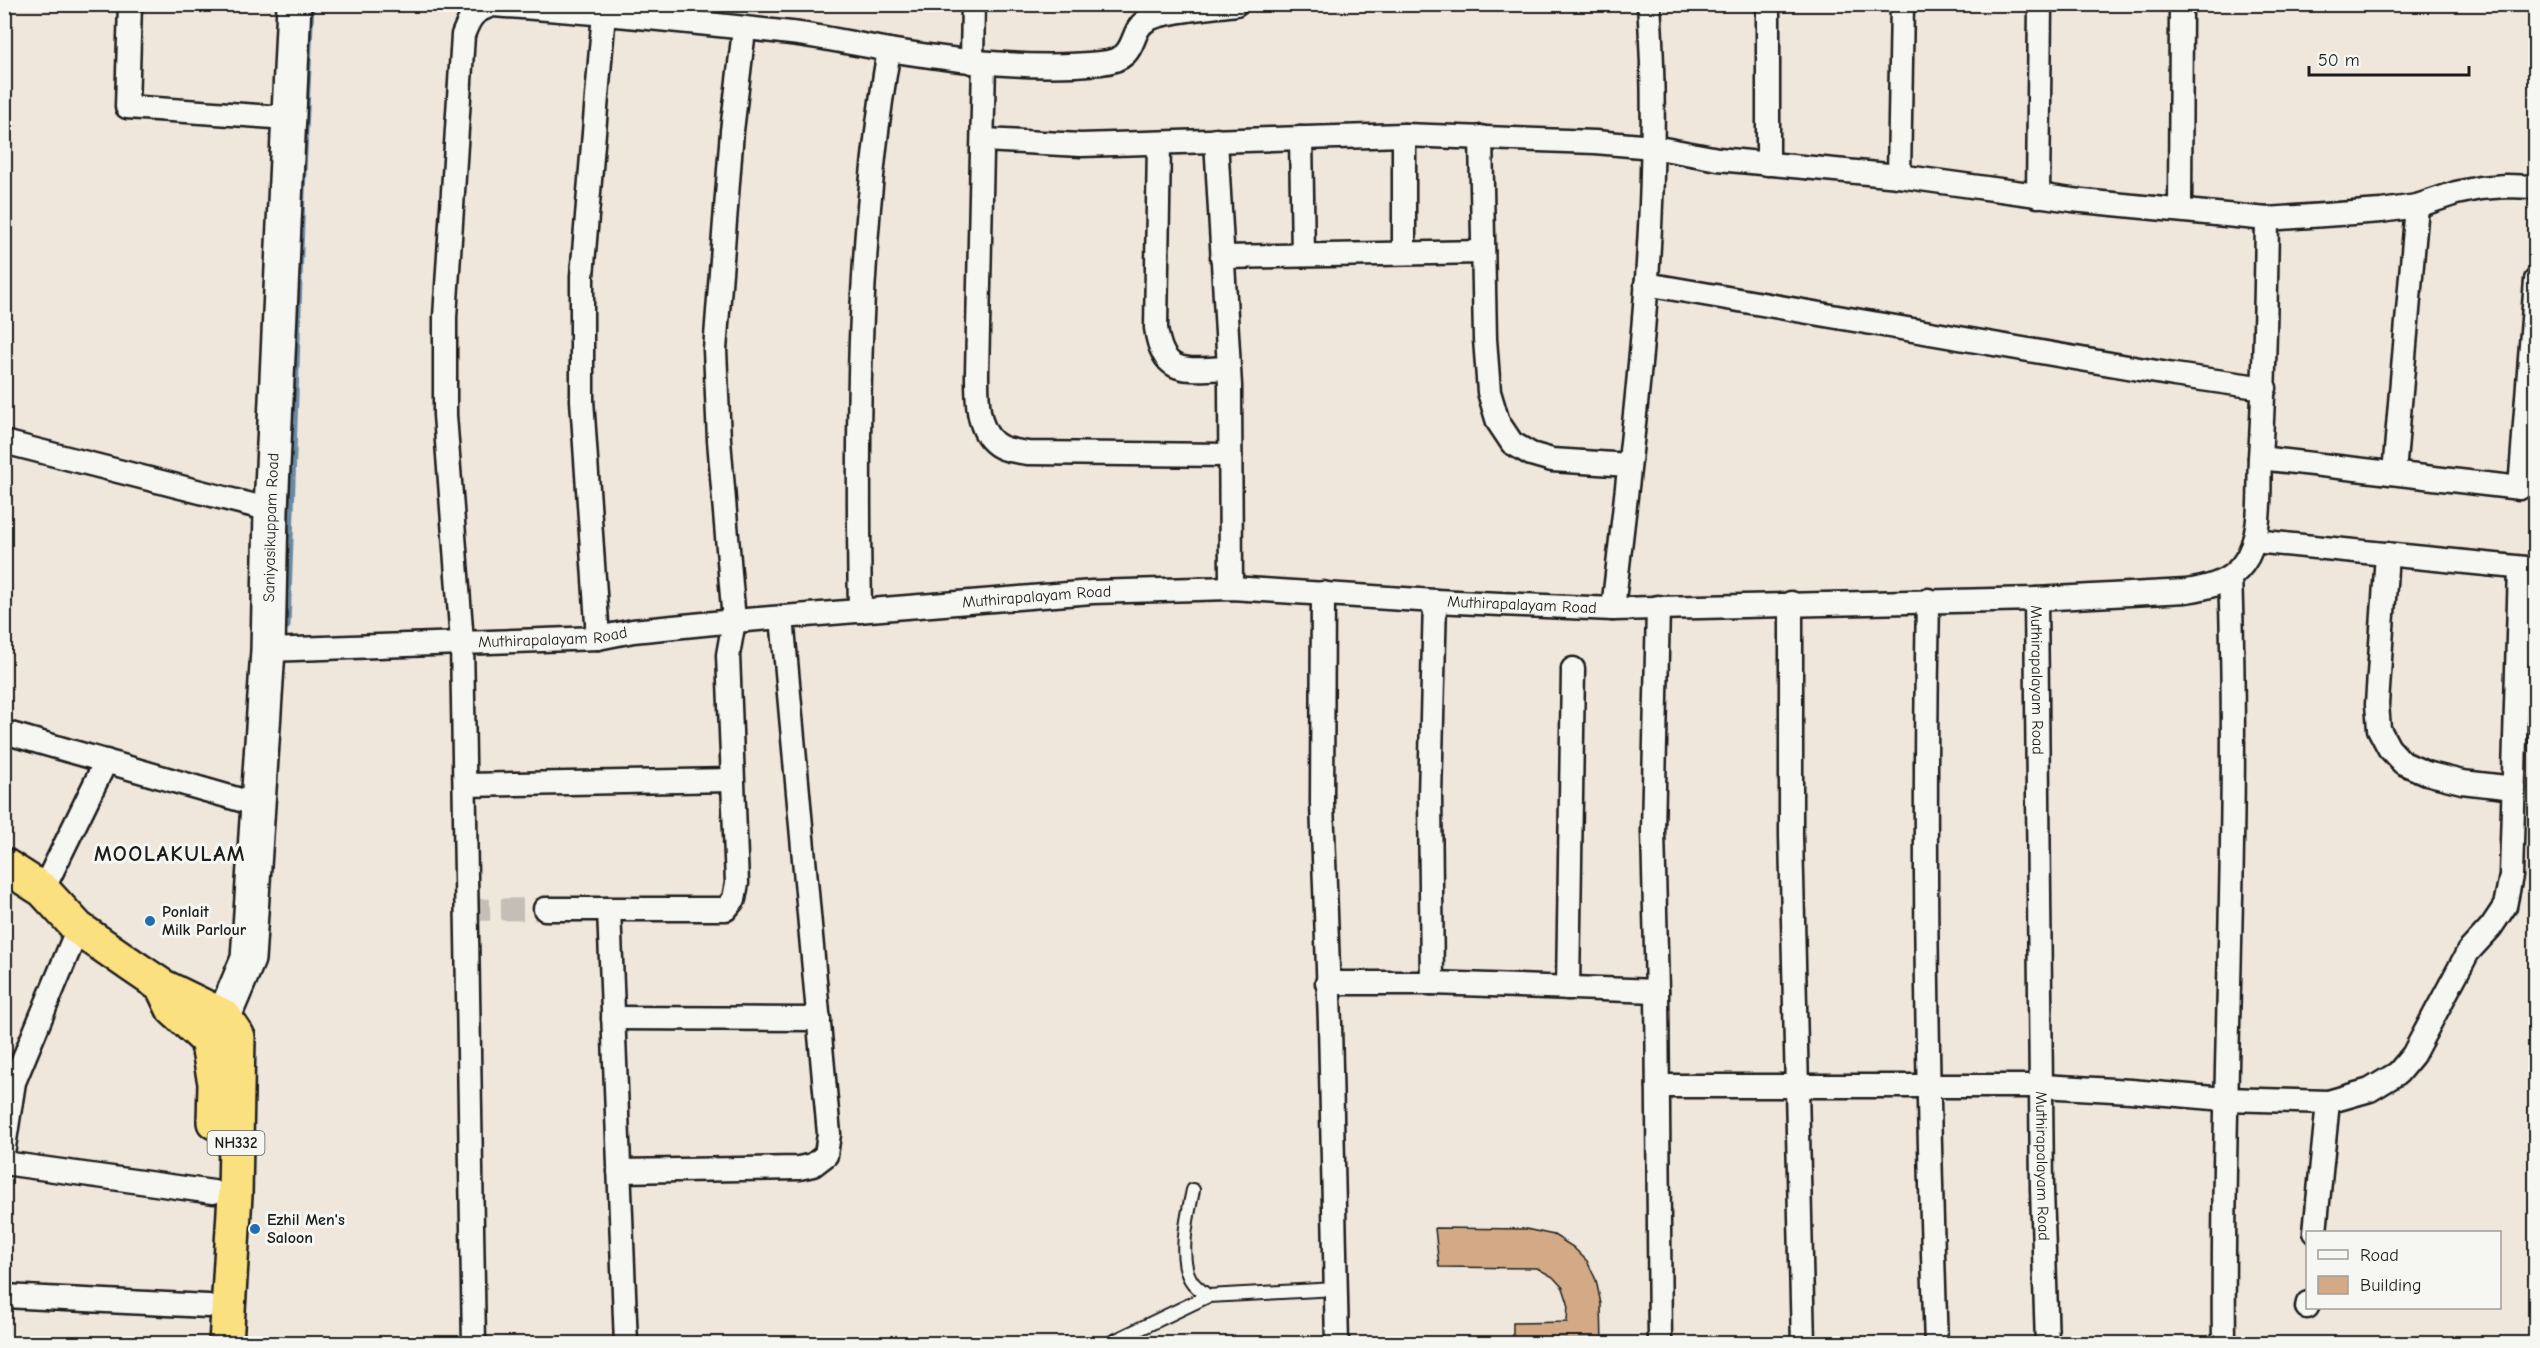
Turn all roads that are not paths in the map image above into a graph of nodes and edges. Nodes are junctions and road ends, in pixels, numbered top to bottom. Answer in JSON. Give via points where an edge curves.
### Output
{"nodes":[{"id":1,"x":130,"y":4,"type":"edge"},
{"id":2,"x":294,"y":4,"type":"edge"},
{"id":3,"x":973,"y":4,"type":"edge"},
{"id":4,"x":1236,"y":4,"type":"edge"},
{"id":5,"x":1650,"y":4,"type":"edge"},
{"id":6,"x":1768,"y":4,"type":"edge"},
{"id":7,"x":1902,"y":4,"type":"edge"},
{"id":8,"x":2040,"y":4,"type":"edge"},
{"id":9,"x":2181,"y":4,"type":"edge"},
{"id":10,"x":1200,"y":7,"type":"edge"},
{"id":11,"x":1144,"y":11,"type":"edge"},
{"id":12,"x":604,"y":13,"type":"junction"},
{"id":13,"x":744,"y":30,"type":"junction"},
{"id":14,"x":889,"y":50,"type":"junction"},
{"id":15,"x":978,"y":63,"type":"junction"},
{"id":16,"x":288,"y":118,"type":"junction"},
{"id":17,"x":1404,"y":135,"type":"junction"},
{"id":18,"x":1480,"y":137,"type":"junction"},
{"id":19,"x":1301,"y":138,"type":"junction"},
{"id":20,"x":984,"y":140,"type":"junction"},
{"id":21,"x":1216,"y":141,"type":"junction"},
{"id":22,"x":1158,"y":143,"type":"junction"},
{"id":23,"x":1653,"y":147,"type":"junction"},
{"id":24,"x":1768,"y":164,"type":"junction"},
{"id":25,"x":1899,"y":176,"type":"junction"},
{"id":26,"x":2535,"y":187,"type":"edge"},
{"id":27,"x":2038,"y":196,"type":"junction"},
{"id":28,"x":2416,"y":206,"type":"junction"},
{"id":29,"x":2180,"y":209,"type":"junction"},
{"id":30,"x":2267,"y":219,"type":"junction"},
{"id":31,"x":1483,"y":252,"type":"junction"},
{"id":32,"x":1404,"y":253,"type":"junction"},
{"id":33,"x":1303,"y":255,"type":"junction"},
{"id":34,"x":1222,"y":257,"type":"junction"},
{"id":35,"x":2535,"y":280,"type":"edge"},
{"id":36,"x":1646,"y":284,"type":"junction"},
{"id":37,"x":1228,"y":368,"type":"junction"},
{"id":38,"x":2265,"y":388,"type":"junction"},
{"id":39,"x":6,"y":448,"type":"edge"},
{"id":40,"x":1230,"y":455,"type":"junction"},
{"id":41,"x":2260,"y":458,"type":"junction"},
{"id":42,"x":1629,"y":465,"type":"junction"},
{"id":43,"x":2394,"y":473,"type":"junction"},
{"id":44,"x":271,"y":510,"type":"junction"},
{"id":45,"x":2253,"y":541,"type":"junction"},
{"id":46,"x":2387,"y":554,"type":"junction"},
{"id":47,"x":2528,"y":568,"type":"edge"},
{"id":48,"x":2230,"y":577,"type":"junction"},
{"id":49,"x":1231,"y":588,"type":"junction"},
{"id":50,"x":1323,"y":593,"type":"junction"},
{"id":51,"x":2036,"y":599,"type":"junction"},
{"id":52,"x":1928,"y":600,"type":"junction"},
{"id":53,"x":1435,"y":601,"type":"junction"},
{"id":54,"x":1791,"y":603,"type":"junction"},
{"id":55,"x":1658,"y":608,"type":"junction"},
{"id":56,"x":1613,"y":609,"type":"junction"},
{"id":57,"x":860,"y":611,"type":"junction"},
{"id":58,"x":782,"y":617,"type":"junction"},
{"id":59,"x":734,"y":621,"type":"junction"},
{"id":60,"x":598,"y":638,"type":"junction"},
{"id":61,"x":462,"y":642,"type":"junction"},
{"id":62,"x":268,"y":650,"type":"junction"},
{"id":63,"x":1573,"y":669,"type":"dead end"},
{"id":64,"x":4,"y":732,"type":"edge"},
{"id":65,"x":106,"y":761,"type":"junction"},
{"id":66,"x":732,"y":780,"type":"junction"},
{"id":67,"x":465,"y":785,"type":"junction"},
{"id":68,"x":2514,"y":788,"type":"junction"},
{"id":69,"x":258,"y":805,"type":"junction"},
{"id":70,"x":4,"y":865,"type":"edge"},
{"id":71,"x":43,"y":890,"type":"junction"},
{"id":72,"x":545,"y":909,"type":"tunnel mouth"},
{"id":73,"x":609,"y":909,"type":"junction"},
{"id":74,"x":78,"y":928,"type":"junction"},
{"id":75,"x":1327,"y":983,"type":"junction"},
{"id":76,"x":1432,"y":983,"type":"junction"},
{"id":77,"x":1568,"y":988,"type":"junction"},
{"id":78,"x":1657,"y":991,"type":"junction"},
{"id":79,"x":613,"y":1018,"type":"junction"},
{"id":80,"x":819,"y":1019,"type":"junction"},
{"id":81,"x":215,"y":1028,"type":"junction"},
{"id":82,"x":1658,"y":1086,"type":"junction"},
{"id":83,"x":2042,"y":1086,"type":"junction"},
{"id":84,"x":1796,"y":1087,"type":"junction"},
{"id":85,"x":1927,"y":1088,"type":"junction"},
{"id":86,"x":2225,"y":1099,"type":"junction"},
{"id":87,"x":2328,"y":1102,"type":"junction"},
{"id":88,"x":4,"y":1147,"type":"edge"},
{"id":89,"x":4,"y":1163,"type":"edge"},
{"id":90,"x":619,"y":1171,"type":"junction"},
{"id":91,"x":1193,"y":1190,"type":"dead end"},
{"id":92,"x":213,"y":1192,"type":"junction"},
{"id":93,"x":2314,"y":1231,"type":"edge"},
{"id":94,"x":1335,"y":1289,"type":"junction"},
{"id":95,"x":4,"y":1296,"type":"edge"},
{"id":96,"x":1208,"y":1296,"type":"junction"},
{"id":97,"x":208,"y":1306,"type":"junction"},
{"id":98,"x":205,"y":1344,"type":"edge"},
{"id":99,"x":226,"y":1344,"type":"edge"},
{"id":100,"x":474,"y":1344,"type":"edge"},
{"id":101,"x":626,"y":1344,"type":"edge"},
{"id":102,"x":1108,"y":1344,"type":"edge"},
{"id":103,"x":1337,"y":1344,"type":"edge"},
{"id":104,"x":1660,"y":1344,"type":"edge"},
{"id":105,"x":1803,"y":1344,"type":"edge"},
{"id":106,"x":1936,"y":1344,"type":"edge"},
{"id":107,"x":2047,"y":1344,"type":"edge"},
{"id":108,"x":2224,"y":1344,"type":"edge"}],
"edges":[{"from":1,"to":16,"type":"street","via":[[127,107]]},
{"from":2,"to":16,"type":"street","name":"Saniyasikuppam Road"},
{"from":3,"to":15,"type":"street"},
{"from":4,"to":10,"type":"street"},
{"from":5,"to":23,"type":"street"},
{"from":6,"to":24,"type":"street"},
{"from":7,"to":25,"type":"street"},
{"from":8,"to":27,"type":"street"},
{"from":9,"to":29,"type":"street"},
{"from":10,"to":11,"type":"street"},
{"from":11,"to":15,"type":"street","via":[[1133,43],[1123,57],[1112,62]]},
{"from":12,"to":13,"type":"street"},
{"from":12,"to":60,"type":"street","via":[[582,276],[582,400]]},
{"from":12,"to":61,"type":"street","via":[[493,5],[479,10],[469,20],[463,36],[445,317],[445,415]]},
{"from":13,"to":14,"type":"street","via":[[791,33]]},
{"from":13,"to":59,"type":"street","via":[[715,350]]},
{"from":14,"to":15,"type":"street"},
{"from":14,"to":57,"type":"street","via":[[862,274]]},
{"from":15,"to":20,"type":"street"},
{"from":16,"to":44,"type":"street","name":"Saniyasikuppam Road"},
{"from":17,"to":18,"type":"street"},
{"from":17,"to":19,"type":"street"},
{"from":17,"to":32,"type":"street"},
{"from":18,"to":23,"type":"street"},
{"from":18,"to":31,"type":"street"},
{"from":19,"to":21,"type":"street"},
{"from":19,"to":33,"type":"street"},
{"from":20,"to":22,"type":"street","via":[[1081,145]]},
{"from":20,"to":40,"type":"street","via":[[977,400],[987,434],[996,445],[1028,453]]},
{"from":21,"to":22,"type":"street"},
{"from":21,"to":34,"type":"street"},
{"from":22,"to":37,"type":"street","via":[[1158,345],[1164,360],[1173,365],[1187,369]]},
{"from":23,"to":24,"type":"street"},
{"from":23,"to":36,"type":"street"},
{"from":24,"to":25,"type":"street"},
{"from":25,"to":27,"type":"street"},
{"from":26,"to":28,"type":"street","via":[[2506,186],[2456,193]]},
{"from":27,"to":29,"type":"street"},
{"from":28,"to":30,"type":"street"},
{"from":28,"to":43,"type":"street"},
{"from":29,"to":30,"type":"street"},
{"from":30,"to":38,"type":"street"},
{"from":31,"to":32,"type":"street"},
{"from":31,"to":42,"type":"street","via":[[1489,392],[1498,422],[1507,436],[1531,454],[1552,460]]},
{"from":32,"to":33,"type":"street"},
{"from":33,"to":34,"type":"street"},
{"from":34,"to":37,"type":"street"},
{"from":35,"to":43,"type":"street","via":[[2520,488]]},
{"from":36,"to":38,"type":"street"},
{"from":36,"to":42,"type":"street"},
{"from":37,"to":40,"type":"street"},
{"from":38,"to":41,"type":"street"},
{"from":39,"to":44,"type":"street"},
{"from":40,"to":49,"type":"street"},
{"from":41,"to":43,"type":"street"},
{"from":41,"to":45,"type":"street"},
{"from":42,"to":56,"type":"street"},
{"from":44,"to":62,"type":"street","name":"Saniyasikuppam Road"},
{"from":45,"to":46,"type":"street"},
{"from":45,"to":48,"type":"street","via":[[2243,564]]},
{"from":46,"to":47,"type":"street"},
{"from":46,"to":68,"type":"street","via":[[2377,704],[2379,729],[2389,748],[2403,763],[2426,773]]},
{"from":47,"to":68,"type":"street"},
{"from":48,"to":51,"type":"street","via":[[2209,587],[2186,591]]},
{"from":48,"to":86,"type":"street","via":[[2234,813]]},
{"from":49,"to":50,"type":"street","name":"Muthirapalayam Road"},
{"from":49,"to":57,"type":"street","name":"Muthirapalayam Road","via":[[1092,592]]},
{"from":50,"to":53,"type":"street","name":"Muthirapalayam Road"},
{"from":50,"to":75,"type":"street","via":[[1322,804]]},
{"from":51,"to":52,"type":"street","name":"Muthirapalayam Road"},
{"from":51,"to":83,"type":"street","name":"Muthirapalayam Road"},
{"from":52,"to":54,"type":"street","name":"Muthirapalayam Road"},
{"from":52,"to":85,"type":"street"},
{"from":53,"to":56,"type":"street","name":"Muthirapalayam Road"},
{"from":53,"to":76,"type":"street","via":[[1430,796]]},
{"from":54,"to":55,"type":"street","name":"Muthirapalayam Road"},
{"from":54,"to":84,"type":"street"},
{"from":55,"to":56,"type":"street","name":"Muthirapalayam Road"},
{"from":55,"to":78,"type":"street","via":[[1653,831]]},
{"from":57,"to":58,"type":"street","name":"Muthirapalayam Road"},
{"from":58,"to":59,"type":"street","name":"Muthirapalayam Road"},
{"from":58,"to":80,"type":"street"},
{"from":59,"to":60,"type":"street","name":"Muthirapalayam Road"},
{"from":59,"to":66,"type":"street","via":[[728,655]]},
{"from":60,"to":61,"type":"street","name":"Muthirapalayam Road"},
{"from":61,"to":62,"type":"street","name":"Muthirapalayam Road"},
{"from":61,"to":67,"type":"street"},
{"from":62,"to":69,"type":"street","name":"Saniyasikuppam Road"},
{"from":63,"to":77,"type":"street"},
{"from":64,"to":65,"type":"street"},
{"from":65,"to":69,"type":"street"},
{"from":65,"to":71,"type":"street"},
{"from":66,"to":67,"type":"street"},
{"from":66,"to":73,"type":"street","via":[[737,883],[734,899],[726,909]]},
{"from":67,"to":100,"type":"street"},
{"from":68,"to":87,"type":"street","via":[[2511,876],[2505,906],[2468,952],[2413,1055],[2398,1073],[2370,1090]]},
{"from":69,"to":81,"type":"street","name":"Saniyasikuppam Road","via":[[248,959]]},
{"from":70,"to":71,"type":"highway"},
{"from":71,"to":74,"type":"highway"},
{"from":72,"to":73,"type":"street"},
{"from":73,"to":79,"type":"street"},
{"from":74,"to":81,"type":"highway"},
{"from":74,"to":88,"type":"street","via":[[14,1082]]},
{"from":75,"to":76,"type":"street"},
{"from":75,"to":94,"type":"street"},
{"from":76,"to":77,"type":"street"},
{"from":77,"to":78,"type":"street"},
{"from":78,"to":82,"type":"street"},
{"from":79,"to":80,"type":"street"},
{"from":79,"to":90,"type":"street"},
{"from":80,"to":90,"type":"street","via":[[830,1134],[825,1155],[813,1165]]},
{"from":81,"to":92,"type":"highway","number":"NH332"},
{"from":81,"to":99,"type":"highway","number":"NH332","via":[[237,1037],[235,1195]]},
{"from":82,"to":84,"type":"street"},
{"from":82,"to":104,"type":"street"},
{"from":83,"to":85,"type":"street"},
{"from":83,"to":86,"type":"street"},
{"from":83,"to":107,"type":"street","name":"Muthirapalayam Road"},
{"from":84,"to":85,"type":"street"},
{"from":84,"to":105,"type":"street"},
{"from":85,"to":106,"type":"street"},
{"from":86,"to":87,"type":"street"},
{"from":86,"to":108,"type":"street"},
{"from":87,"to":93,"type":"street"},
{"from":89,"to":92,"type":"street"},
{"from":90,"to":101,"type":"street"},
{"from":91,"to":96,"type":"lane","via":[[1186,1227],[1186,1265],[1192,1283]]},
{"from":92,"to":97,"type":"highway","number":"NH332"},
{"from":94,"to":96,"type":"lane"},
{"from":94,"to":103,"type":"street"},
{"from":95,"to":97,"type":"street"},
{"from":96,"to":102,"type":"lane"},
{"from":97,"to":98,"type":"highway","number":"NH332"}]}
